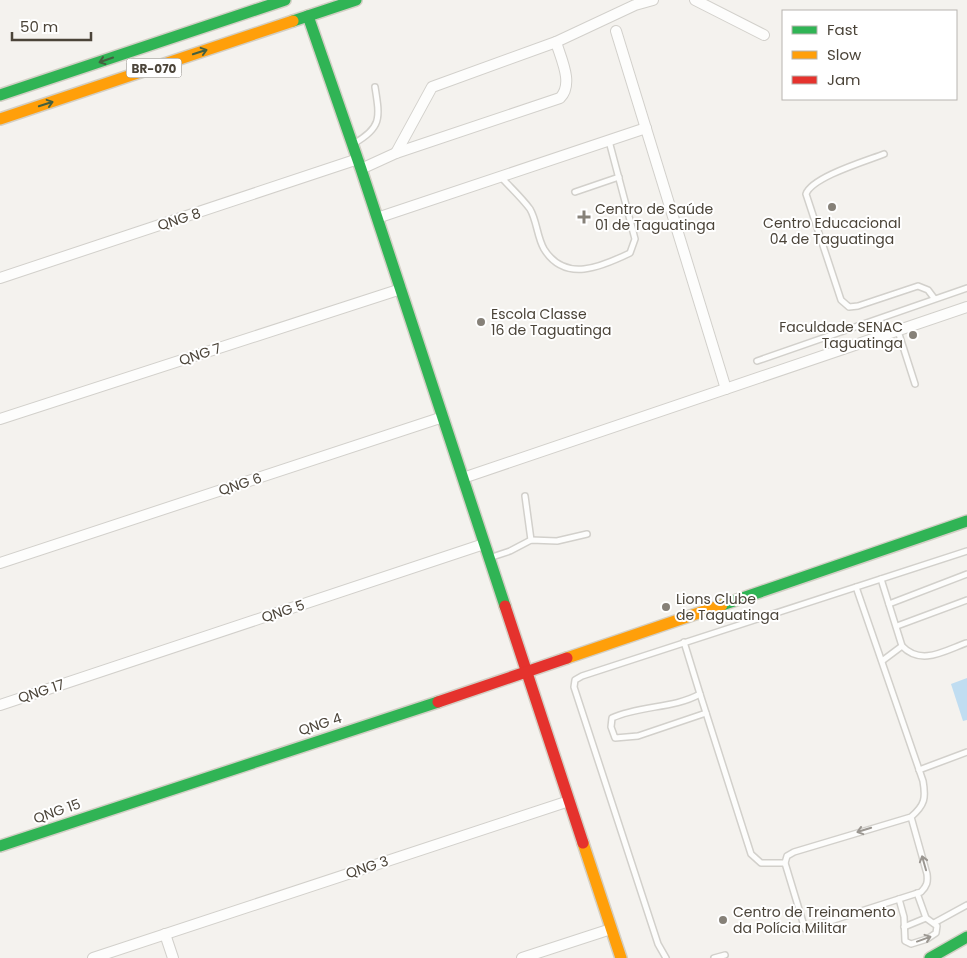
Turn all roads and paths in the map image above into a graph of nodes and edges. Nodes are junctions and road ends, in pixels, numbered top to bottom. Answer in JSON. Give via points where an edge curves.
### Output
{"nodes":[{"id":1,"x":285,"y":0,"type":"edge"},
{"id":2,"x":356,"y":0,"type":"edge"},
{"id":3,"x":653,"y":0,"type":"edge"},
{"id":4,"x":696,"y":0,"type":"edge"},
{"id":5,"x":308,"y":16,"type":"junction"},
{"id":6,"x":616,"y":31,"type":"dead end"},
{"id":7,"x":764,"y":36,"type":"dead end"},
{"id":8,"x":556,"y":42,"type":"junction"},
{"id":9,"x":375,"y":87,"type":"dead end"},
{"id":10,"x":0,"y":95,"type":"edge"},
{"id":11,"x":0,"y":119,"type":"edge"},
{"id":12,"x":646,"y":128,"type":"junction"},
{"id":13,"x":609,"y":141,"type":"junction"},
{"id":14,"x":353,"y":144,"type":"junction"},
{"id":15,"x":396,"y":153,"type":"junction"},
{"id":16,"x":884,"y":154,"type":"dead end"},
{"id":17,"x":359,"y":164,"type":"junction"},
{"id":18,"x":501,"y":177,"type":"junction"},
{"id":19,"x":619,"y":177,"type":"junction"},
{"id":20,"x":574,"y":192,"type":"dead end"},
{"id":21,"x":377,"y":218,"type":"junction"},
{"id":22,"x":0,"y":278,"type":"edge"},
{"id":23,"x":967,"y":288,"type":"edge"},
{"id":24,"x":401,"y":290,"type":"junction"},
{"id":25,"x":934,"y":298,"type":"junction"},
{"id":26,"x":967,"y":307,"type":"edge"},
{"id":27,"x":898,"y":330,"type":"junction"},
{"id":28,"x":757,"y":361,"type":"dead end"},
{"id":29,"x":914,"y":384,"type":"dead end"},
{"id":30,"x":726,"y":389,"type":"junction"},
{"id":31,"x":442,"y":417,"type":"junction"},
{"id":32,"x":0,"y":419,"type":"edge"},
{"id":33,"x":463,"y":478,"type":"junction"},
{"id":34,"x":525,"y":496,"type":"dead end"},
{"id":35,"x":967,"y":521,"type":"edge"},
{"id":36,"x":587,"y":534,"type":"dead end"},
{"id":37,"x":532,"y":540,"type":"junction"},
{"id":38,"x":484,"y":544,"type":"junction"},
{"id":39,"x":967,"y":551,"type":"edge"},
{"id":40,"x":489,"y":558,"type":"junction"},
{"id":41,"x":0,"y":563,"type":"edge"},
{"id":42,"x":967,"y":574,"type":"edge"},
{"id":43,"x":881,"y":579,"type":"junction"},
{"id":44,"x":856,"y":587,"type":"junction"},
{"id":45,"x":967,"y":600,"type":"edge"},
{"id":46,"x":890,"y":604,"type":"junction"},
{"id":47,"x":897,"y":626,"type":"junction"},
{"id":48,"x":684,"y":642,"type":"junction"},
{"id":49,"x":966,"y":643,"type":"dead end"},
{"id":50,"x":902,"y":646,"type":"junction"},
{"id":51,"x":882,"y":661,"type":"junction"},
{"id":52,"x":526,"y":672,"type":"junction"},
{"id":53,"x":82,"y":678,"type":"joint"},
{"id":54,"x":700,"y":694,"type":"junction"},
{"id":55,"x":0,"y":705,"type":"edge"},
{"id":56,"x":706,"y":713,"type":"junction"},
{"id":57,"x":967,"y":752,"type":"edge"},
{"id":58,"x":919,"y":770,"type":"junction"},
{"id":59,"x":569,"y":801,"type":"junction"},
{"id":60,"x":124,"y":805,"type":"joint"},
{"id":61,"x":911,"y":817,"type":"junction"},
{"id":62,"x":0,"y":846,"type":"edge"},
{"id":63,"x":785,"y":863,"type":"junction"},
{"id":64,"x":917,"y":893,"type":"junction"},
{"id":65,"x":899,"y":899,"type":"junction"},
{"id":66,"x":967,"y":905,"type":"edge"},
{"id":67,"x":926,"y":918,"type":"junction"},
{"id":68,"x":934,"y":923,"type":"junction"},
{"id":69,"x":904,"y":927,"type":"junction"},
{"id":70,"x":611,"y":929,"type":"junction"},
{"id":71,"x":165,"y":934,"type":"junction"},
{"id":72,"x":967,"y":937,"type":"edge"},
{"id":73,"x":725,"y":955,"type":"dead end"},
{"id":74,"x":93,"y":958,"type":"edge"},
{"id":75,"x":173,"y":958,"type":"edge"},
{"id":76,"x":522,"y":958,"type":"edge"},
{"id":77,"x":621,"y":958,"type":"edge"},
{"id":78,"x":666,"y":958,"type":"edge"},
{"id":79,"x":714,"y":958,"type":"edge"},
{"id":80,"x":930,"y":958,"type":"edge"}],
"edges":[{"from":1,"to":10,"type":"main road","number":"BR-070","one_way":true},
{"from":2,"to":5,"type":"main road","number":"BR-070"},
{"from":3,"to":8,"type":"street","via":[[635,5]]},
{"from":4,"to":7,"type":"street"},
{"from":11,"to":5,"type":"main road","number":"BR-070","one_way":true},
{"from":5,"to":14,"type":"main road"},
{"from":6,"to":12,"type":"street"},
{"from":8,"to":15,"type":"street","via":[[432,87]]},
{"from":8,"to":15,"type":"street","name":"QNG 8","via":[[567,85],[560,98]]},
{"from":9,"to":14,"type":"lane","via":[[379,112],[375,128]]},
{"from":12,"to":13,"type":"street"},
{"from":12,"to":30,"type":"street"},
{"from":13,"to":18,"type":"street"},
{"from":13,"to":19,"type":"lane"},
{"from":14,"to":17,"type":"main road"},
{"from":15,"to":17,"type":"street","name":"QNG 8"},
{"from":16,"to":25,"type":"lane","via":[[818,181],[808,188],[806,194],[841,300],[849,307],[858,306],[918,286],[928,290]]},
{"from":17,"to":21,"type":"main road"},
{"from":17,"to":22,"type":"street","name":"QNG 8"},
{"from":18,"to":19,"type":"lane","via":[[530,210],[543,248],[557,265],[580,270],[607,264],[630,253],[635,239]]},
{"from":18,"to":21,"type":"street"},
{"from":19,"to":20,"type":"lane"},
{"from":21,"to":24,"type":"main road"},
{"from":23,"to":25,"type":"lane"},
{"from":24,"to":31,"type":"main road"},
{"from":24,"to":32,"type":"street","name":"QNG 7"},
{"from":25,"to":28,"type":"lane"},
{"from":26,"to":27,"type":"street"},
{"from":27,"to":29,"type":"lane"},
{"from":27,"to":30,"type":"street"},
{"from":30,"to":33,"type":"street"},
{"from":31,"to":33,"type":"main road"},
{"from":31,"to":41,"type":"street","name":"QNG 6"},
{"from":33,"to":38,"type":"main road"},
{"from":34,"to":37,"type":"lane"},
{"from":35,"to":52,"type":"main road","name":"QNG 4"},
{"from":36,"to":37,"type":"lane","via":[[557,541]]},
{"from":37,"to":40,"type":"lane"},
{"from":38,"to":40,"type":"main road"},
{"from":38,"to":53,"type":"street","name":"QNG 5"},
{"from":39,"to":43,"type":"lane"},
{"from":40,"to":52,"type":"main road"},
{"from":42,"to":46,"type":"lane"},
{"from":43,"to":44,"type":"lane"},
{"from":43,"to":46,"type":"lane"},
{"from":44,"to":48,"type":"lane"},
{"from":44,"to":51,"type":"lane"},
{"from":45,"to":47,"type":"lane"},
{"from":46,"to":47,"type":"lane"},
{"from":47,"to":50,"type":"lane"},
{"from":48,"to":54,"type":"lane"},
{"from":48,"to":78,"type":"lane","via":[[582,676],[575,680],[574,687],[658,944]]},
{"from":49,"to":50,"type":"lane","via":[[926,658],[910,654]]},
{"from":50,"to":51,"type":"lane"},
{"from":51,"to":58,"type":"lane"},
{"from":52,"to":59,"type":"main road"},
{"from":52,"to":60,"type":"main road","name":"QNG 4"},
{"from":53,"to":55,"type":"street","name":"QNG 17"},
{"from":54,"to":56,"type":"lane"},
{"from":54,"to":56,"type":"lane","via":[[671,704],[623,713],[612,718],[611,727],[615,738],[638,736]]},
{"from":56,"to":63,"type":"lane","via":[[751,854],[761,863]]},
{"from":57,"to":58,"type":"lane"},
{"from":58,"to":61,"type":"lane","via":[[926,797],[921,808]]},
{"from":59,"to":70,"type":"main road"},
{"from":59,"to":71,"type":"street","name":"QNG 3"},
{"from":60,"to":62,"type":"main road","name":"QNG 15"},
{"from":61,"to":63,"type":"lane","one_way":true,"via":[[794,852],[787,856]]},
{"from":64,"to":61,"type":"lane","one_way":true,"via":[[928,884]]},
{"from":63,"to":65,"type":"lane","via":[[805,929]]},
{"from":64,"to":65,"type":"lane"},
{"from":64,"to":67,"type":"lane"},
{"from":65,"to":69,"type":"lane"},
{"from":66,"to":68,"type":"lane"},
{"from":67,"to":68,"type":"lane"},
{"from":67,"to":69,"type":"lane"},
{"from":69,"to":68,"type":"lane","one_way":true,"via":[[905,941],[911,944],[932,937],[937,928]]},
{"from":70,"to":76,"type":"street"},
{"from":70,"to":77,"type":"main road"},
{"from":71,"to":74,"type":"street","name":"QNG 3"},
{"from":71,"to":75,"type":"street"},
{"from":72,"to":80,"type":"main road"},
{"from":73,"to":79,"type":"lane"}]}
